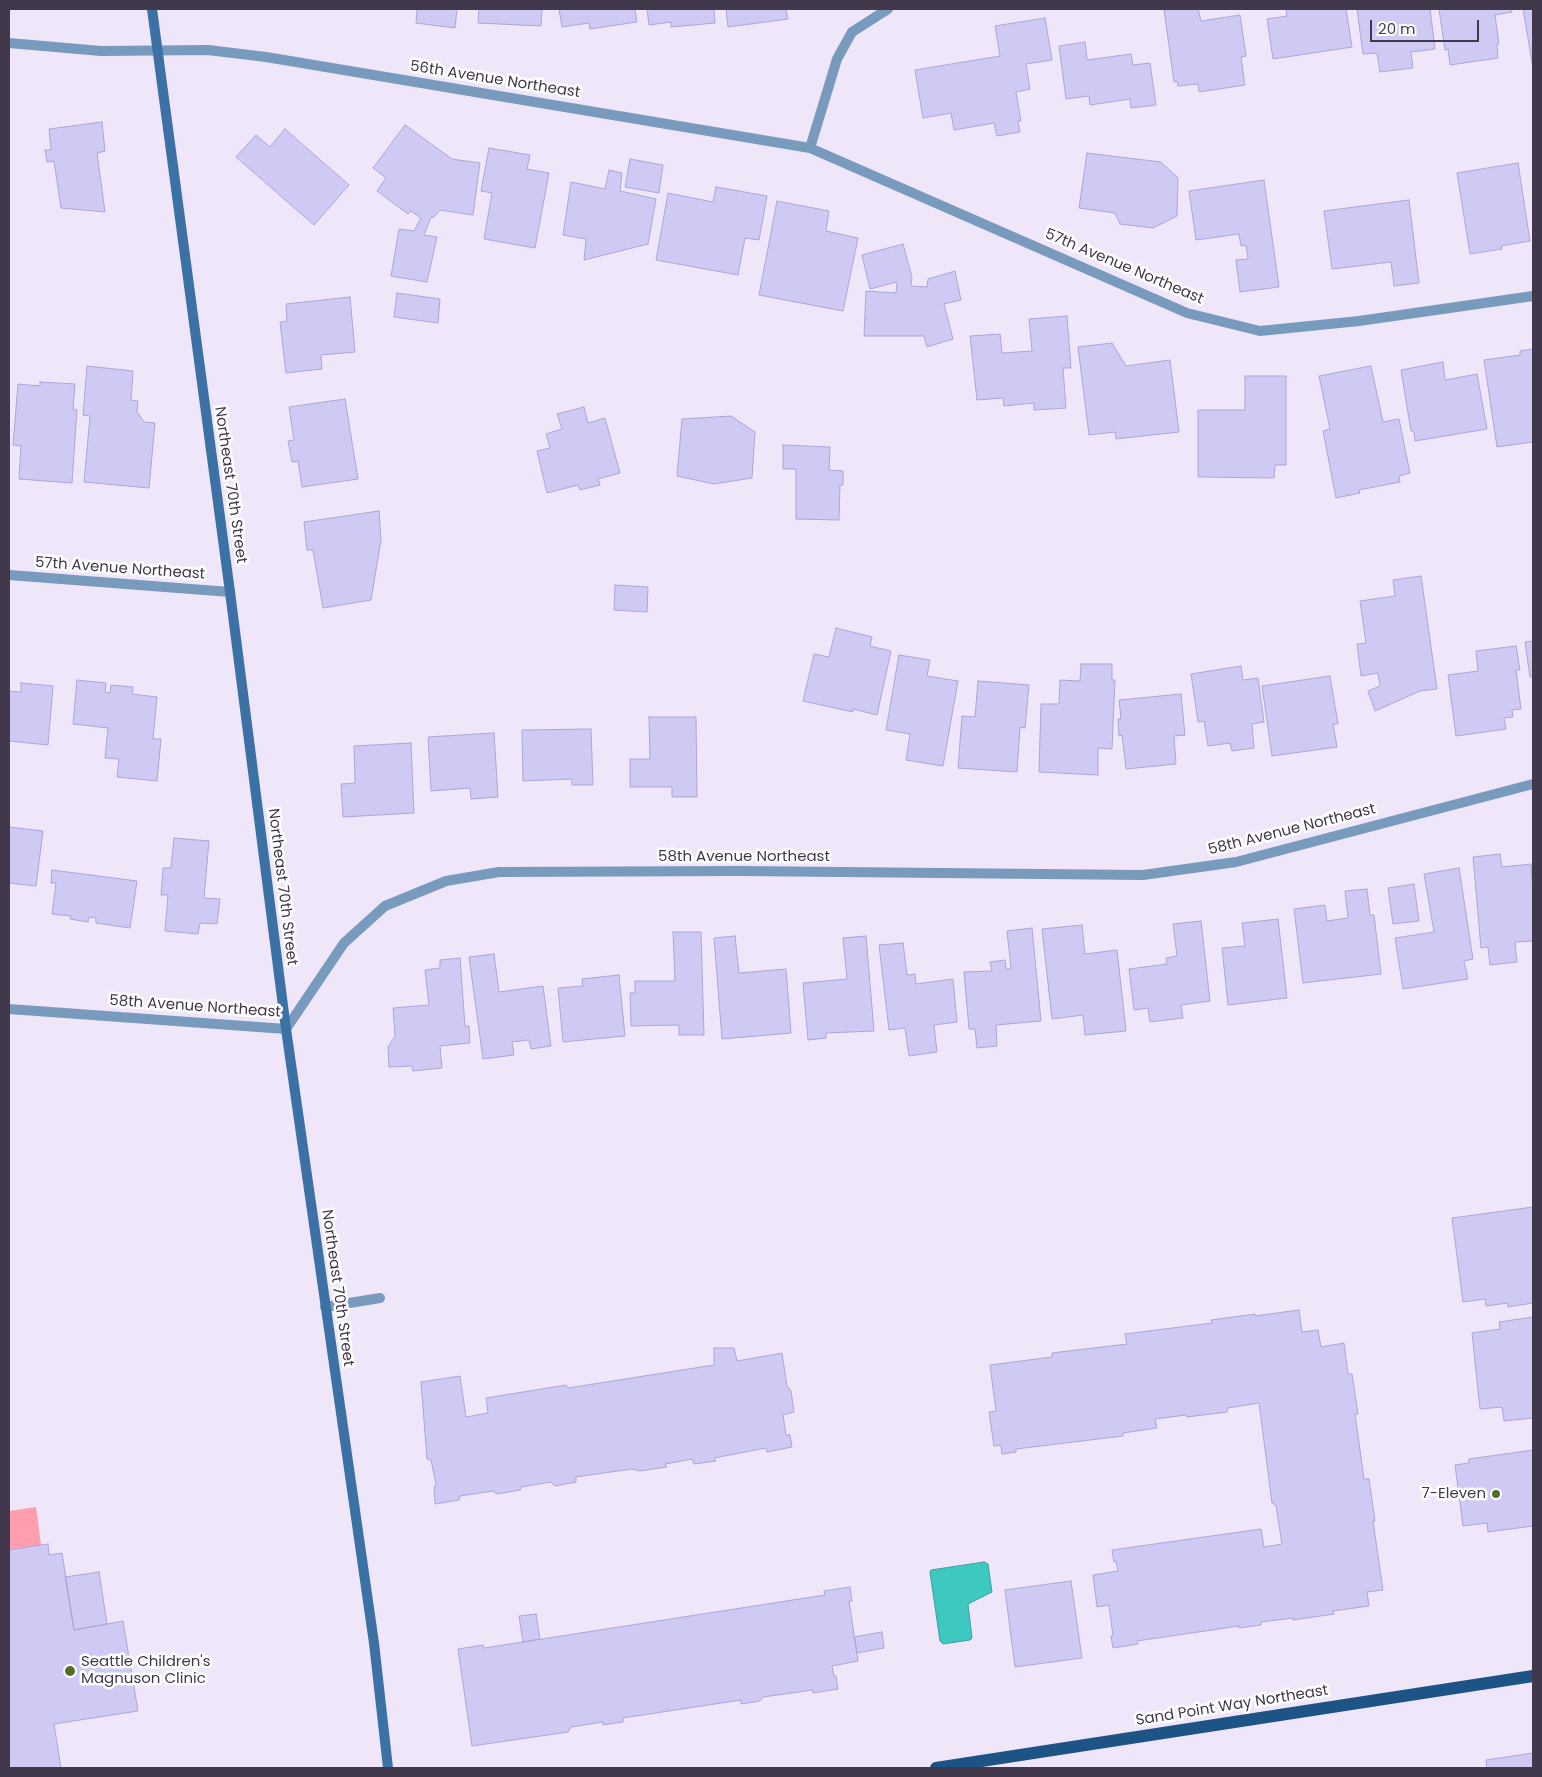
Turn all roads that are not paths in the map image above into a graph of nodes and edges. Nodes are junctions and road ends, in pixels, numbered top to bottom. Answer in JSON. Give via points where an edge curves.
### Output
{"nodes":[{"id":1,"x":152,"y":9,"type":"edge"},
{"id":2,"x":888,"y":9,"type":"edge"},
{"id":3,"x":9,"y":43,"type":"edge"},
{"id":4,"x":158,"y":50,"type":"junction"},
{"id":5,"x":810,"y":148,"type":"junction"},
{"id":6,"x":1533,"y":296,"type":"edge"},
{"id":7,"x":9,"y":575,"type":"edge"},
{"id":8,"x":230,"y":592,"type":"junction"},
{"id":9,"x":1533,"y":784,"type":"edge"},
{"id":10,"x":9,"y":1009,"type":"edge"},
{"id":11,"x":286,"y":1029,"type":"junction"},
{"id":12,"x":380,"y":1298,"type":"dead end"},
{"id":13,"x":325,"y":1307,"type":"junction"},
{"id":14,"x":1533,"y":1676,"type":"edge"},
{"id":15,"x":388,"y":1768,"type":"edge"},
{"id":16,"x":936,"y":1768,"type":"edge"}],
"edges":[{"from":1,"to":4,"type":"main road","name":"Northeast 70th Street"},
{"from":2,"to":5,"type":"street","via":[[852,32],[837,59]]},
{"from":3,"to":4,"type":"street","name":"56th Avenue Northeast","via":[[101,51]]},
{"from":4,"to":5,"type":"street","name":"56th Avenue Northeast","via":[[208,50],[266,58]]},
{"from":4,"to":8,"type":"main road","name":"Northeast 70th Street"},
{"from":5,"to":6,"type":"street","name":"57th Avenue Northeast","via":[[1187,313],[1260,331],[1359,321]]},
{"from":7,"to":8,"type":"street","name":"57th Avenue Northeast"},
{"from":8,"to":11,"type":"main road","name":"Northeast 70th Street"},
{"from":9,"to":11,"type":"street","name":"58th Avenue Northeast","via":[[1236,862],[1143,875],[498,872],[446,881],[385,906],[344,943]]},
{"from":10,"to":11,"type":"street","name":"58th Avenue Northeast"},
{"from":11,"to":13,"type":"main road","name":"Northeast 70th Street"},
{"from":12,"to":13,"type":"street"},
{"from":13,"to":15,"type":"main road","name":"Northeast 70th Street","via":[[374,1644]]},
{"from":14,"to":16,"type":"main road","name":"Sand Point Way Northeast"}]}
